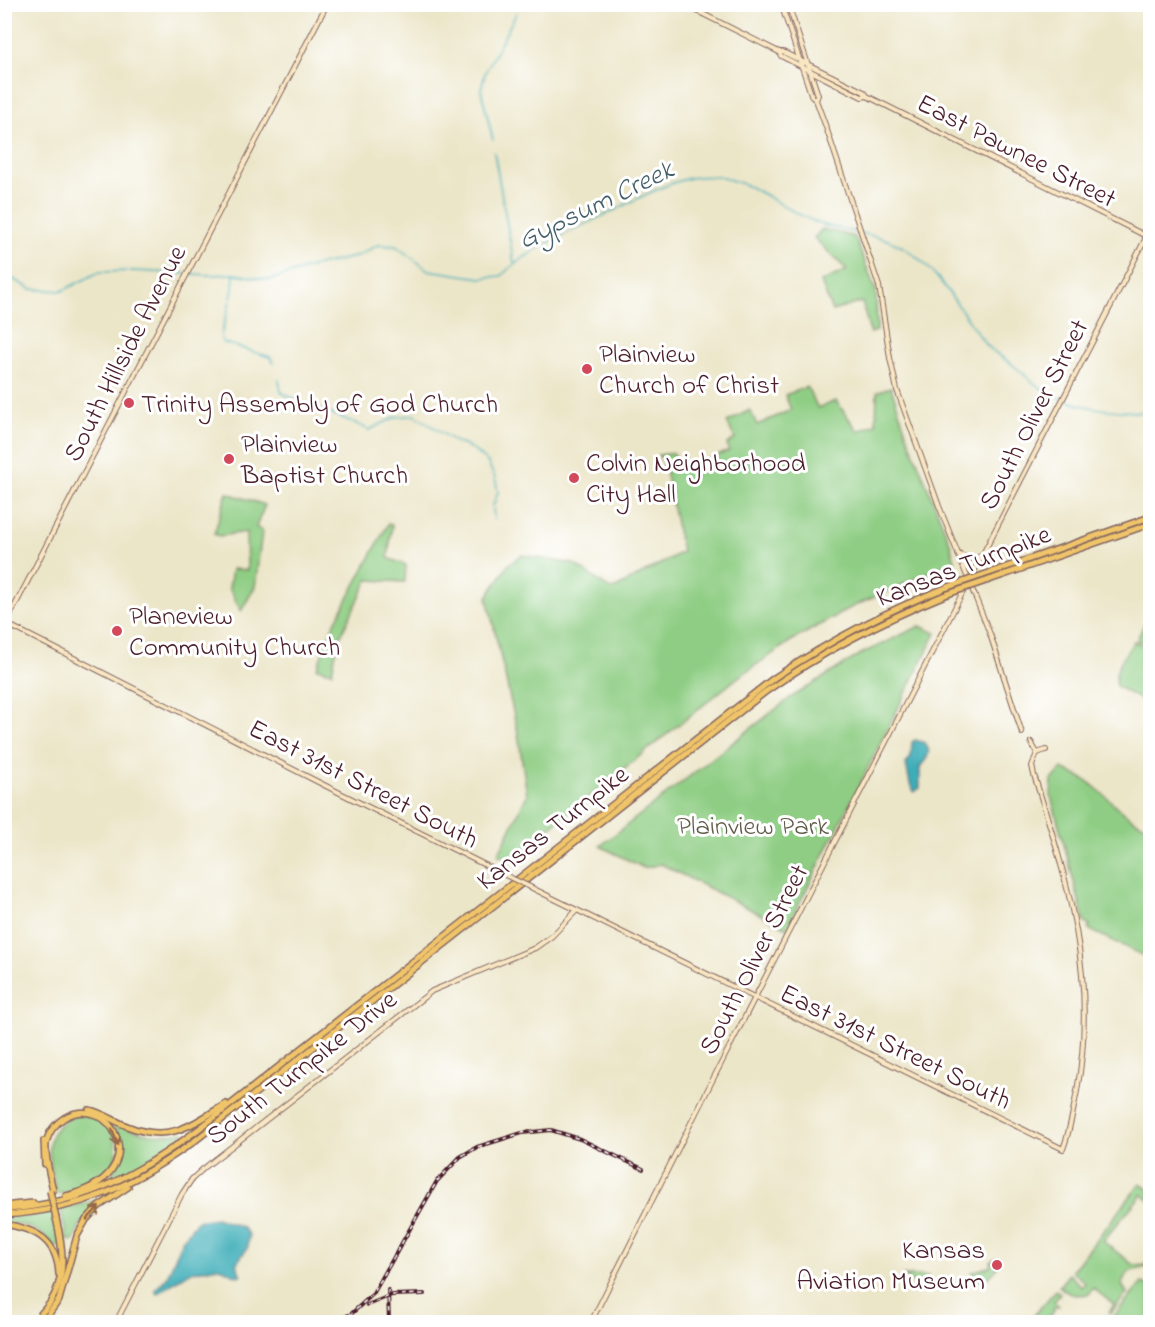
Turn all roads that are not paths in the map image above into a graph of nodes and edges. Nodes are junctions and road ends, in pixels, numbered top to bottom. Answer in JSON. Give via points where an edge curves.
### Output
{"nodes":[{"id":1,"x":327,"y":4,"type":"edge"},
{"id":2,"x":683,"y":4,"type":"edge"},
{"id":3,"x":781,"y":4,"type":"edge"},
{"id":4,"x":788,"y":4,"type":"edge"},
{"id":5,"x":795,"y":44,"type":"junction"},
{"id":6,"x":779,"y":52,"type":"junction"},
{"id":7,"x":787,"y":54,"type":"junction"},
{"id":8,"x":801,"y":60,"type":"junction"},
{"id":9,"x":808,"y":63,"type":"junction"},
{"id":10,"x":803,"y":67,"type":"junction"},
{"id":11,"x":809,"y":70,"type":"junction"},
{"id":12,"x":823,"y":77,"type":"junction"},
{"id":13,"x":814,"y":85,"type":"junction"},
{"id":14,"x":867,"y":96,"type":"junction"},
{"id":15,"x":816,"y":100,"type":"junction"},
{"id":16,"x":1150,"y":230,"type":"edge"},
{"id":17,"x":1149,"y":237,"type":"edge"},
{"id":18,"x":1150,"y":517,"type":"edge"},
{"id":19,"x":1150,"y":524,"type":"edge"},
{"id":20,"x":958,"y":554,"type":"junction"},
{"id":21,"x":982,"y":556,"type":"junction"},
{"id":22,"x":969,"y":581,"type":"junction"},
{"id":23,"x":5,"y":623,"type":"edge"},
{"id":24,"x":1022,"y":733,"type":"dead end"},
{"id":25,"x":1031,"y":742,"type":"dead end"},
{"id":26,"x":1046,"y":750,"type":"dead end"},
{"id":27,"x":1037,"y":753,"type":"junction"},
{"id":28,"x":576,"y":910,"type":"junction"},
{"id":29,"x":754,"y":998,"type":"junction"},
{"id":30,"x":238,"y":1097,"type":"junction"},
{"id":31,"x":164,"y":1163,"type":"junction"},
{"id":32,"x":52,"y":1190,"type":"junction"},
{"id":33,"x":4,"y":1207,"type":"edge"},
{"id":34,"x":4,"y":1215,"type":"edge"},
{"id":35,"x":58,"y":1218,"type":"junction"},
{"id":36,"x":4,"y":1224,"type":"edge"},
{"id":37,"x":69,"y":1265,"type":"junction"},
{"id":38,"x":56,"y":1291,"type":"junction"},
{"id":39,"x":35,"y":1321,"type":"edge"},
{"id":40,"x":43,"y":1323,"type":"edge"},
{"id":41,"x":117,"y":1323,"type":"edge"},
{"id":42,"x":591,"y":1323,"type":"edge"}],
"edges":[{"from":1,"to":23,"type":"street","name":"South Hillside Avenue"},
{"from":2,"to":6,"type":"street","name":"East Pawnee Street"},
{"from":3,"to":5,"type":"street"},
{"from":4,"to":9,"type":"street"},
{"from":5,"to":7,"type":"street"},
{"from":5,"to":8,"type":"street"},
{"from":6,"to":7,"type":"street","name":"East Pawnee Street"},
{"from":6,"to":10,"type":"street","name":"East Pawnee Street"},
{"from":7,"to":8,"type":"street","name":"East Pawnee Street"},
{"from":8,"to":9,"type":"street","name":"East Pawnee Street"},
{"from":8,"to":10,"type":"street"},
{"from":9,"to":11,"type":"street"},
{"from":9,"to":14,"type":"street","name":"East Pawnee Street"},
{"from":10,"to":11,"type":"street","name":"East Pawnee Street"},
{"from":10,"to":15,"type":"street"},
{"from":11,"to":12,"type":"street","name":"East Pawnee Street"},
{"from":11,"to":13,"type":"street"},
{"from":12,"to":13,"type":"street"},
{"from":12,"to":14,"type":"street","name":"East Pawnee Street"},
{"from":13,"to":15,"type":"street"},
{"from":14,"to":17,"type":"street","name":"East Pawnee Street"},
{"from":15,"to":20,"type":"street","via":[[879,286],[897,390]]},
{"from":16,"to":17,"type":"street","name":"South Oliver Street"},
{"from":17,"to":21,"type":"street","name":"South Oliver Street"},
{"from":18,"to":30,"type":"highway","name":"Kansas Turnpike","bridge":true,"via":[[926,595],[817,650],[774,678]]},
{"from":19,"to":31,"type":"highway","name":"Kansas Turnpike","bridge":true,"via":[[887,620],[836,646],[765,692]]},
{"from":20,"to":21,"type":"street","via":[[971,560]]},
{"from":20,"to":22,"type":"street"},
{"from":21,"to":22,"type":"street","name":"South Oliver Street"},
{"from":22,"to":24,"type":"street"},
{"from":22,"to":29,"type":"street","name":"South Oliver Street"},
{"from":23,"to":28,"type":"street","name":"East 31st Street South","bridge":true},
{"from":25,"to":27,"type":"street"},
{"from":26,"to":27,"type":"street"},
{"from":27,"to":29,"type":"street","name":"East 31st Street South","via":[[1032,766],[1073,912],[1084,984],[1081,1064],[1063,1149]]},
{"from":28,"to":29,"type":"street","name":"East 31st Street South"},
{"from":28,"to":41,"type":"street","name":"South Turnpike Drive","via":[[535,948],[432,990],[204,1168],[189,1182],[177,1202]]},
{"from":29,"to":42,"type":"street","name":"South Oliver Street"},
{"from":30,"to":32,"type":"highway","via":[[196,1123],[171,1133],[136,1130],[90,1110],[64,1114],[50,1126],[44,1140],[43,1156]]},
{"from":30,"to":33,"type":"highway","name":"Kansas Turnpike","via":[[175,1147],[121,1180],[76,1197],[25,1208]]},
{"from":31,"to":34,"type":"highway","name":"Kansas Turnpike","via":[[129,1184],[88,1200]]},
{"from":37,"to":31,"type":"highway","one_way":true,"via":[[77,1236],[91,1213]]},
{"from":32,"to":33,"type":"highway","one_way":true,"via":[[46,1150],[51,1130],[61,1119],[74,1114],[103,1119],[114,1130],[119,1149],[116,1164],[105,1178],[72,1194]]},
{"from":32,"to":35,"type":"highway","bridge":true},
{"from":35,"to":37,"type":"highway"},
{"from":35,"to":38,"type":"highway","via":[[63,1251]]},
{"from":36,"to":38,"type":"highway","via":[[35,1232],[51,1248],[59,1272]]},
{"from":37,"to":40,"type":"highway","via":[[59,1300]]},
{"from":38,"to":39,"type":"highway"}]}
